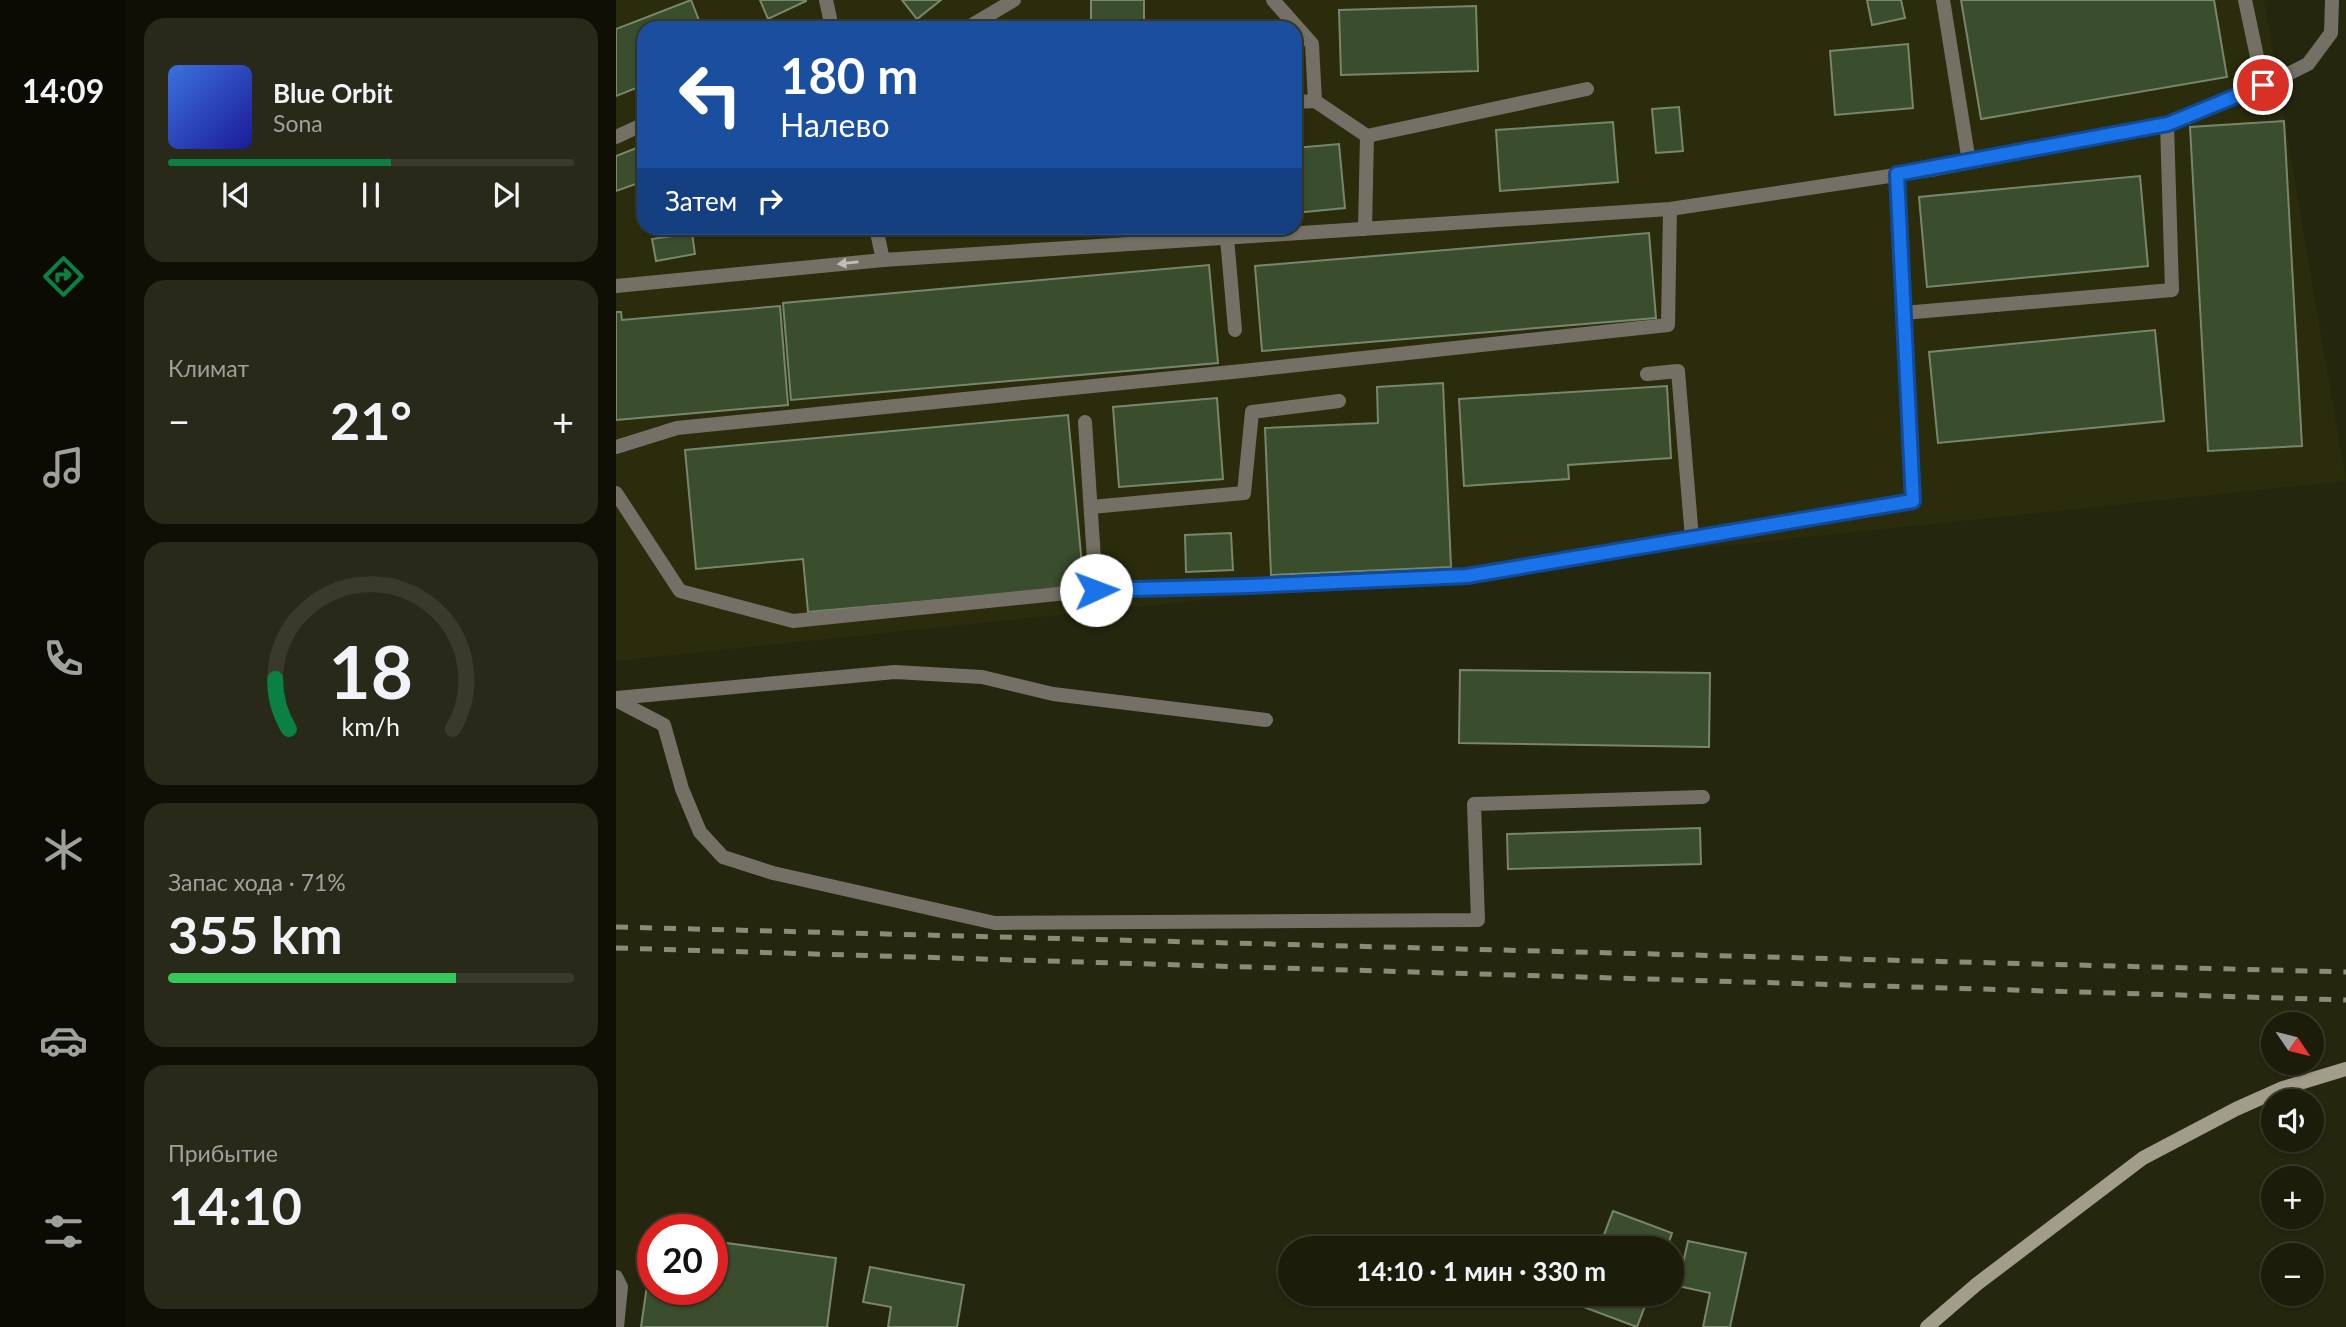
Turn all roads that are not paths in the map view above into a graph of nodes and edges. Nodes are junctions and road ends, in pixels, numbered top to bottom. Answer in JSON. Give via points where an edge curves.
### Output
{"nodes":[{"id":1,"x":826,"y":0,"type":"edge"},
{"id":2,"x":1014,"y":0,"type":"edge"},
{"id":3,"x":1273,"y":0,"type":"edge"},
{"id":4,"x":1943,"y":0,"type":"edge"},
{"id":5,"x":2245,"y":0,"type":"edge"},
{"id":6,"x":2332,"y":0,"type":"edge"},
{"id":7,"x":830,"y":21,"type":"edge"},
{"id":8,"x":979,"y":21,"type":"edge"},
{"id":9,"x":1292,"y":21,"type":"edge"},
{"id":10,"x":1302,"y":33,"type":"edge"},
{"id":11,"x":2263,"y":85,"type":"junction"},
{"id":12,"x":1587,"y":89,"type":"dead end"},
{"id":13,"x":1302,"y":102,"type":"edge"},
{"id":14,"x":1314,"y":102,"type":"junction"},
{"id":15,"x":2168,"y":124,"type":"junction"},
{"id":16,"x":637,"y":127,"type":"edge"},
{"id":17,"x":1367,"y":136,"type":"junction"},
{"id":18,"x":616,"y":137,"type":"edge"},
{"id":19,"x":1969,"y":162,"type":"junction"},
{"id":20,"x":1897,"y":174,"type":"junction"},
{"id":21,"x":1670,"y":209,"type":"junction"},
{"id":22,"x":1365,"y":229,"type":"junction"},
{"id":23,"x":1302,"y":233,"type":"edge"},
{"id":24,"x":878,"y":235,"type":"edge"},
{"id":25,"x":1273,"y":235,"type":"edge"},
{"id":26,"x":1227,"y":238,"type":"junction"},
{"id":27,"x":883,"y":260,"type":"junction"},
{"id":28,"x":616,"y":286,"type":"edge"},
{"id":29,"x":1903,"y":313,"type":"junction"},
{"id":30,"x":1235,"y":330,"type":"dead end"},
{"id":31,"x":1647,"y":373,"type":"dead end"},
{"id":32,"x":1339,"y":401,"type":"dead end"},
{"id":33,"x":1085,"y":422,"type":"dead end"},
{"id":34,"x":616,"y":447,"type":"edge"},
{"id":35,"x":616,"y":493,"type":"edge"},
{"id":36,"x":1091,"y":507,"type":"junction"},
{"id":37,"x":1692,"y":538,"type":"junction"},
{"id":38,"x":1096,"y":590,"type":"junction"},
{"id":39,"x":616,"y":699,"type":"edge"},
{"id":40,"x":1266,"y":720,"type":"dead end"},
{"id":41,"x":1703,"y":797,"type":"dead end"},
{"id":42,"x":2346,"y":1069,"type":"edge"},
{"id":43,"x":616,"y":1278,"type":"edge"},
{"id":44,"x":617,"y":1327,"type":"edge"},
{"id":45,"x":1927,"y":1327,"type":"edge"}],
"edges":[{"from":1,"to":7,"type":"lane"},
{"from":2,"to":8,"type":"lane"},
{"from":3,"to":9,"type":"lane"},
{"from":4,"to":19,"type":"lane"},
{"from":5,"to":11,"type":"lane"},
{"from":6,"to":11,"type":"lane","via":[[2331,33],[2308,64]]},
{"from":10,"to":14,"type":"lane","via":[[1312,44]]},
{"from":11,"to":15,"type":"lane"},
{"from":12,"to":17,"type":"lane"},
{"from":13,"to":14,"type":"lane"},
{"from":14,"to":17,"type":"lane"},
{"from":15,"to":19,"type":"lane"},
{"from":15,"to":29,"type":"lane","via":[[2172,290]]},
{"from":16,"to":18,"type":"lane"},
{"from":17,"to":22,"type":"lane"},
{"from":19,"to":20,"type":"lane"},
{"from":20,"to":21,"type":"lane"},
{"from":20,"to":29,"type":"lane"},
{"from":21,"to":22,"type":"lane"},
{"from":21,"to":34,"type":"lane","via":[[1668,325],[677,428]]},
{"from":22,"to":23,"type":"lane"},
{"from":24,"to":27,"type":"lane"},
{"from":25,"to":26,"type":"lane"},
{"from":26,"to":27,"type":"lane"},
{"from":26,"to":30,"type":"lane"},
{"from":27,"to":28,"type":"lane","one_way":true},
{"from":29,"to":37,"type":"lane","via":[[1913,501]]},
{"from":31,"to":37,"type":"lane","via":[[1678,371]]},
{"from":32,"to":36,"type":"lane","via":[[1252,412],[1244,493]]},
{"from":33,"to":36,"type":"lane"},
{"from":35,"to":38,"type":"lane","via":[[680,591],[793,621]]},
{"from":36,"to":38,"type":"lane"},
{"from":37,"to":38,"type":"lane","via":[[1467,576]]},
{"from":39,"to":40,"type":"lane","via":[[895,672],[982,677],[1053,694]]},
{"from":39,"to":41,"type":"lane","via":[[664,725],[700,832],[723,857],[773,873],[995,923],[1478,920],[1474,804]]},
{"from":42,"to":45,"type":"street","via":[[2283,1088],[2143,1158]]},
{"from":43,"to":44,"type":"lane","via":[[621,1286]]}]}
